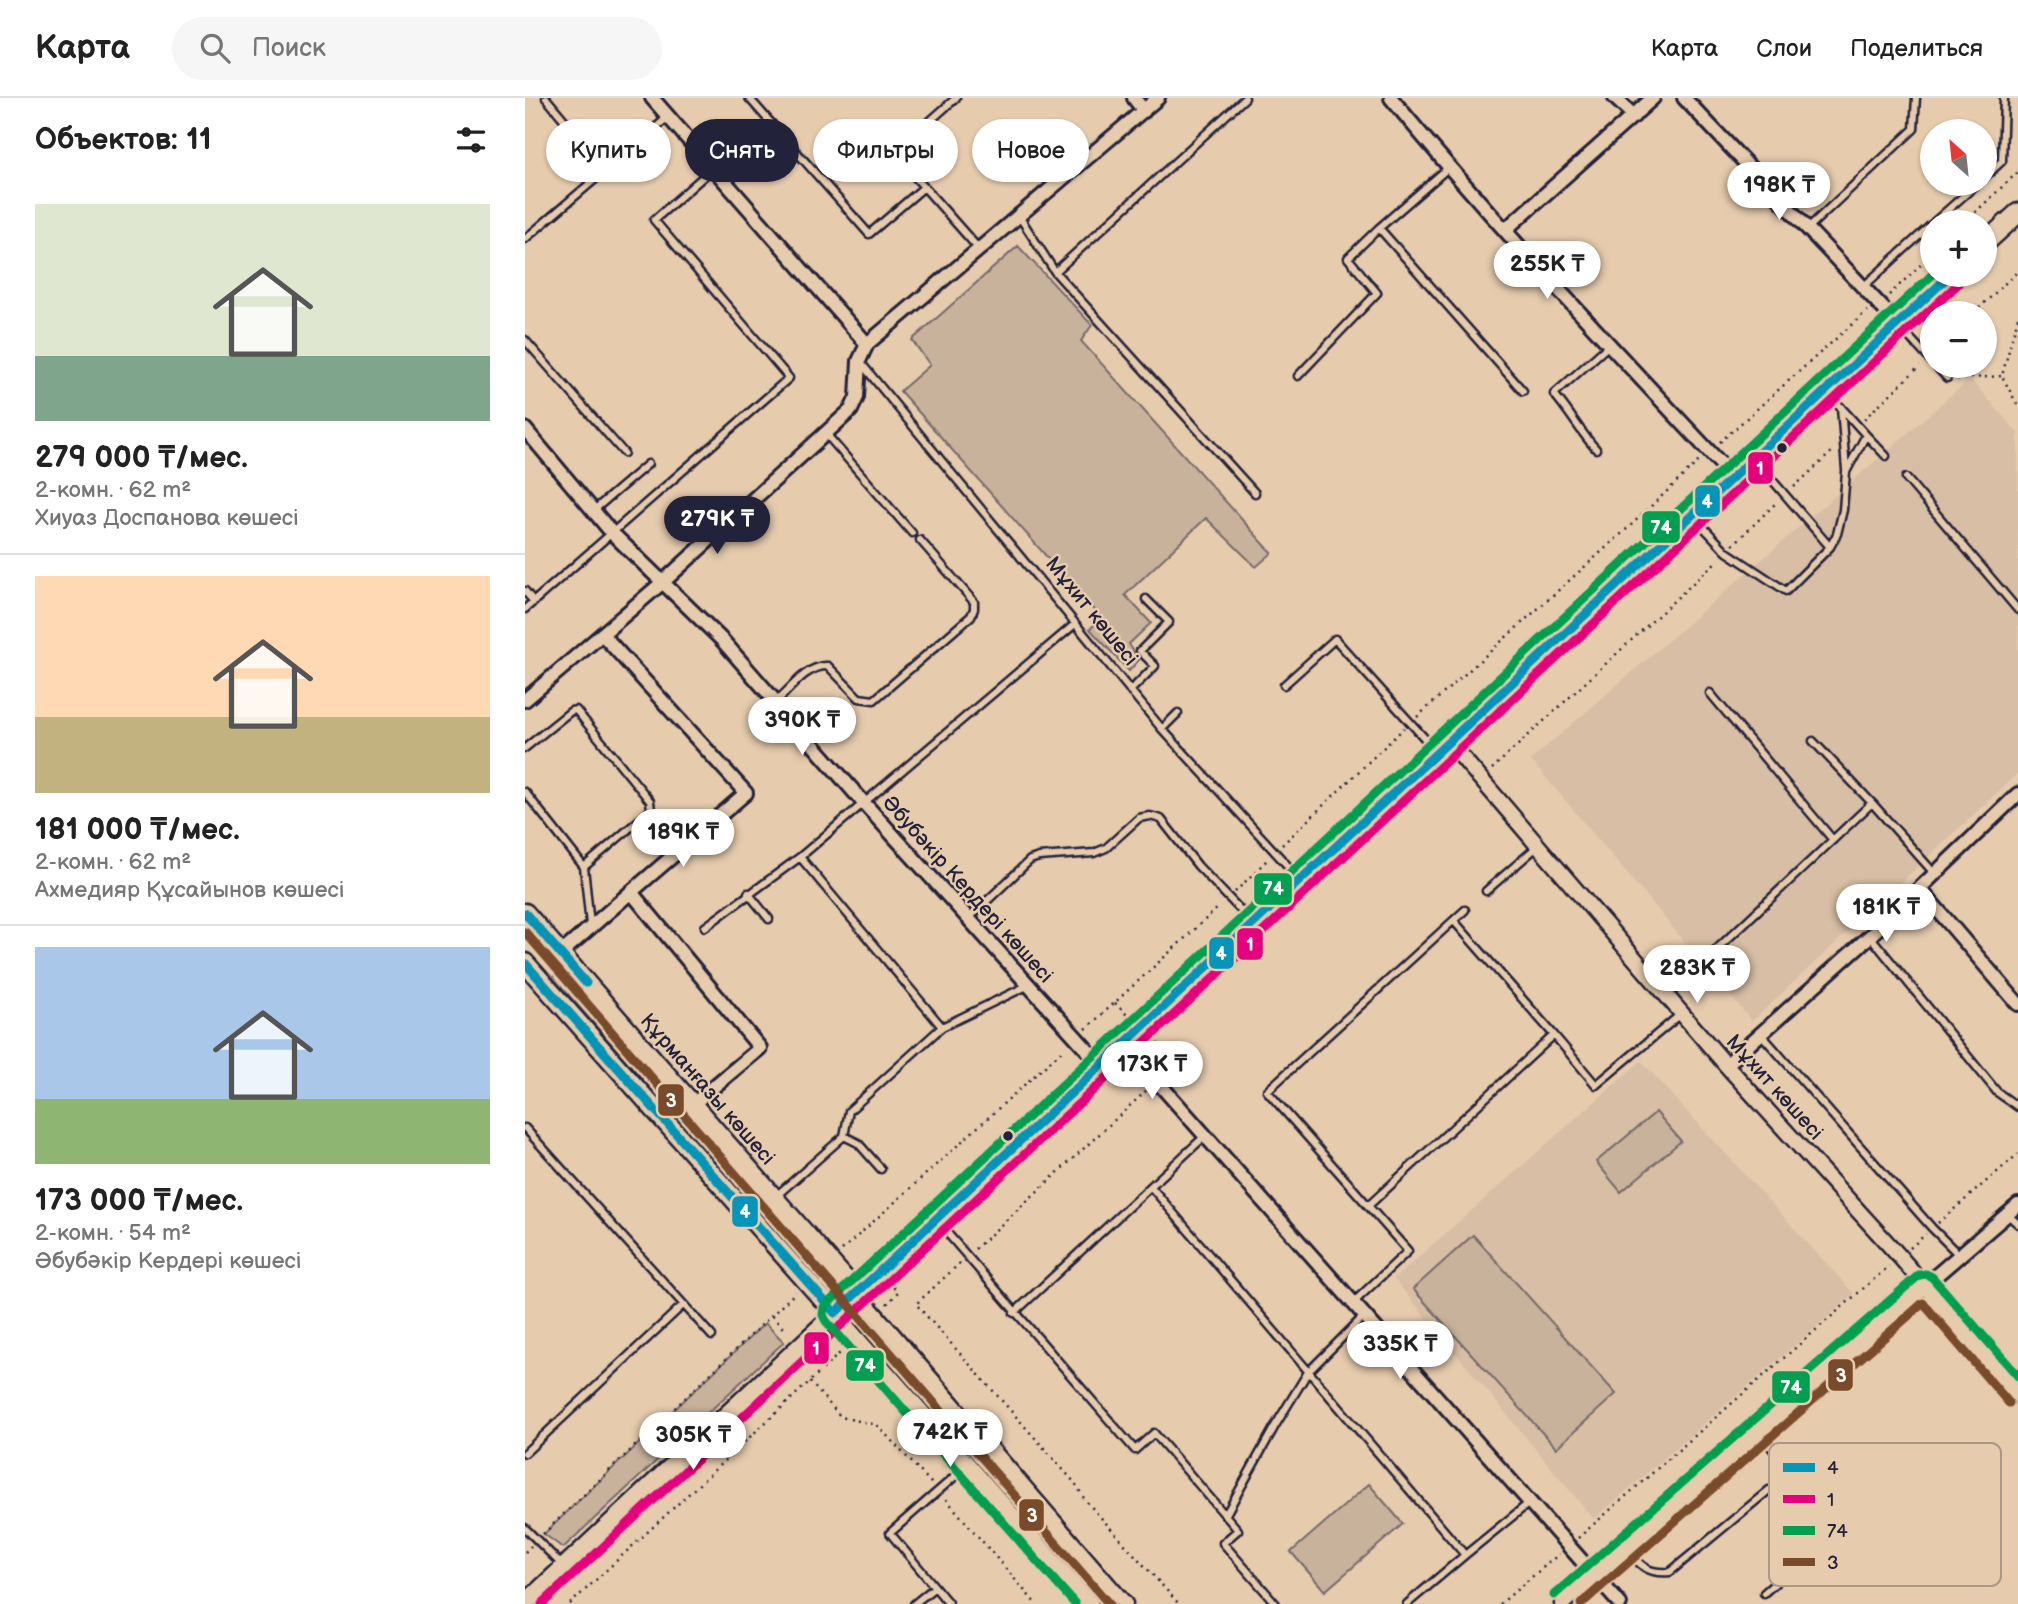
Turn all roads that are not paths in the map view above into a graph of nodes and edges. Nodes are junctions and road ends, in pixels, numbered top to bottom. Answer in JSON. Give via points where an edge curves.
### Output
{"nodes":[{"id":1,"x":546,"y":98,"type":"edge"},
{"id":2,"x":652,"y":98,"type":"edge"},
{"id":3,"x":750,"y":98,"type":"edge"},
{"id":4,"x":956,"y":98,"type":"edge"},
{"id":5,"x":1133,"y":98,"type":"edge"},
{"id":6,"x":1158,"y":98,"type":"edge"},
{"id":7,"x":1245,"y":98,"type":"edge"},
{"id":8,"x":1391,"y":98,"type":"edge"},
{"id":9,"x":1615,"y":98,"type":"edge"},
{"id":10,"x":1653,"y":98,"type":"edge"},
{"id":11,"x":1684,"y":98,"type":"edge"},
{"id":12,"x":1916,"y":98,"type":"edge"},
{"id":13,"x":2004,"y":98,"type":"edge"},
{"id":14,"x":1144,"y":111,"type":"junction"},
{"id":15,"x":1634,"y":116,"type":"junction"},
{"id":16,"x":668,"y":117,"type":"junction"},
{"id":17,"x":564,"y":119,"type":"edge"},
{"id":18,"x":666,"y":119,"type":"edge"},
{"id":19,"x":685,"y":137,"type":"edge"},
{"id":20,"x":1997,"y":165,"type":"edge"},
{"id":21,"x":1448,"y":168,"type":"junction"},
{"id":22,"x":592,"y":182,"type":"edge"},
{"id":23,"x":697,"y":182,"type":"edge"},
{"id":24,"x":724,"y":182,"type":"edge"},
{"id":25,"x":924,"y":187,"type":"junction"},
{"id":26,"x":1963,"y":196,"type":"edge"},
{"id":27,"x":1948,"y":210,"type":"edge"},
{"id":28,"x":1018,"y":214,"type":"junction"},
{"id":29,"x":2013,"y":216,"type":"edge"},
{"id":30,"x":1379,"y":228,"type":"junction"},
{"id":31,"x":1808,"y":228,"type":"junction"},
{"id":32,"x":1505,"y":230,"type":"junction"},
{"id":33,"x":1997,"y":231,"type":"edge"},
{"id":34,"x":1920,"y":235,"type":"edge"},
{"id":35,"x":525,"y":239,"type":"edge"},
{"id":36,"x":978,"y":248,"type":"junction"},
{"id":37,"x":1055,"y":272,"type":"junction"},
{"id":38,"x":1863,"y":287,"type":"junction"},
{"id":39,"x":1937,"y":287,"type":"edge"},
{"id":40,"x":1897,"y":323,"type":"junction"},
{"id":41,"x":525,"y":340,"type":"edge"},
{"id":42,"x":867,"y":344,"type":"junction"},
{"id":43,"x":1609,"y":345,"type":"junction"},
{"id":44,"x":1920,"y":349,"type":"edge"},
{"id":45,"x":859,"y":361,"type":"junction"},
{"id":46,"x":1298,"y":376,"type":"dead end"},
{"id":47,"x":1825,"y":390,"type":"junction"},
{"id":48,"x":1523,"y":391,"type":"dead end"},
{"id":49,"x":1841,"y":407,"type":"junction"},
{"id":50,"x":525,"y":429,"type":"edge"},
{"id":51,"x":826,"y":434,"type":"junction"},
{"id":52,"x":1866,"y":435,"type":"junction"},
{"id":53,"x":1596,"y":449,"type":"dead end"},
{"id":54,"x":624,"y":453,"type":"dead end"},
{"id":55,"x":1886,"y":456,"type":"dead end"},
{"id":56,"x":1753,"y":458,"type":"junction"},
{"id":57,"x":648,"y":464,"type":"dead end"},
{"id":58,"x":1846,"y":472,"type":"junction"},
{"id":59,"x":1733,"y":477,"type":"junction"},
{"id":60,"x":1906,"y":478,"type":"dead end"},
{"id":61,"x":1255,"y":493,"type":"dead end"},
{"id":62,"x":593,"y":511,"type":"junction"},
{"id":63,"x":1692,"y":515,"type":"junction"},
{"id":64,"x":612,"y":533,"type":"junction"},
{"id":65,"x":912,"y":533,"type":"dead end"},
{"id":66,"x":920,"y":540,"type":"dead end"},
{"id":67,"x":1830,"y":547,"type":"junction"},
{"id":68,"x":663,"y":582,"type":"junction"},
{"id":69,"x":525,"y":591,"type":"edge"},
{"id":70,"x":1146,"y":599,"type":"dead end"},
{"id":71,"x":534,"y":602,"type":"junction"},
{"id":72,"x":525,"y":609,"type":"edge"},
{"id":73,"x":2018,"y":610,"type":"edge"},
{"id":74,"x":1075,"y":624,"type":"junction"},
{"id":75,"x":602,"y":634,"type":"junction"},
{"id":76,"x":1284,"y":685,"type":"dead end"},
{"id":77,"x":1131,"y":691,"type":"junction"},
{"id":78,"x":1710,"y":693,"type":"dead end"},
{"id":79,"x":525,"y":700,"type":"edge"},
{"id":80,"x":776,"y":702,"type":"junction"},
{"id":81,"x":1178,"y":713,"type":"dead end"},
{"id":82,"x":1162,"y":729,"type":"junction"},
{"id":83,"x":1812,"y":741,"type":"dead end"},
{"id":84,"x":1443,"y":747,"type":"junction"},
{"id":85,"x":525,"y":748,"type":"edge"},
{"id":86,"x":525,"y":792,"type":"edge"},
{"id":87,"x":2018,"y":794,"type":"edge"},
{"id":88,"x":863,"y":802,"type":"junction"},
{"id":89,"x":1872,"y":803,"type":"junction"},
{"id":90,"x":1833,"y":839,"type":"junction"},
{"id":91,"x":1538,"y":846,"type":"junction"},
{"id":92,"x":800,"y":857,"type":"junction"},
{"id":93,"x":584,"y":867,"type":"junction"},
{"id":94,"x":1935,"y":874,"type":"junction"},
{"id":95,"x":1301,"y":879,"type":"junction"},
{"id":96,"x":1920,"y":889,"type":"junction"},
{"id":97,"x":1486,"y":891,"type":"dead end"},
{"id":98,"x":631,"y":892,"type":"junction"},
{"id":99,"x":748,"y":893,"type":"junction"},
{"id":100,"x":1465,"y":910,"type":"dead end"},
{"id":101,"x":525,"y":914,"type":"edge"},
{"id":102,"x":969,"y":918,"type":"junction"},
{"id":103,"x":769,"y":919,"type":"dead end"},
{"id":104,"x":1454,"y":921,"type":"junction"},
{"id":105,"x":1254,"y":923,"type":"junction"},
{"id":106,"x":591,"y":927,"type":"junction"},
{"id":107,"x":705,"y":927,"type":"dead end"},
{"id":108,"x":1870,"y":936,"type":"junction"},
{"id":109,"x":560,"y":954,"type":"junction"},
{"id":110,"x":530,"y":969,"type":"edge"},
{"id":111,"x":1029,"y":985,"type":"junction"},
{"id":112,"x":1667,"y":996,"type":"junction"},
{"id":113,"x":2018,"y":1004,"type":"edge"},
{"id":114,"x":1682,"y":1013,"type":"junction"},
{"id":115,"x":942,"y":1027,"type":"junction"},
{"id":116,"x":1761,"y":1034,"type":"junction"},
{"id":117,"x":1554,"y":1035,"type":"junction"},
{"id":118,"x":1124,"y":1044,"type":"junction"},
{"id":119,"x":1101,"y":1065,"type":"junction"},
{"id":120,"x":1726,"y":1065,"type":"junction"},
{"id":121,"x":692,"y":1105,"type":"junction"},
{"id":122,"x":2018,"y":1107,"type":"edge"},
{"id":123,"x":525,"y":1128,"type":"edge"},
{"id":124,"x":1206,"y":1135,"type":"junction"},
{"id":125,"x":844,"y":1136,"type":"junction"},
{"id":126,"x":881,"y":1169,"type":"dead end"},
{"id":127,"x":1152,"y":1188,"type":"junction"},
{"id":128,"x":773,"y":1198,"type":"junction"},
{"id":129,"x":2018,"y":1205,"type":"edge"},
{"id":130,"x":1368,"y":1206,"type":"junction"},
{"id":131,"x":2007,"y":1214,"type":"junction"},
{"id":132,"x":935,"y":1220,"type":"junction"},
{"id":133,"x":2018,"y":1224,"type":"edge"},
{"id":134,"x":1959,"y":1255,"type":"junction"},
{"id":135,"x":1924,"y":1286,"type":"junction"},
{"id":136,"x":857,"y":1293,"type":"junction"},
{"id":137,"x":1352,"y":1303,"type":"junction"},
{"id":138,"x":683,"y":1305,"type":"junction"},
{"id":139,"x":835,"y":1313,"type":"junction"},
{"id":140,"x":1014,"y":1314,"type":"junction"},
{"id":141,"x":1364,"y":1316,"type":"junction"},
{"id":142,"x":712,"y":1336,"type":"dead end"},
{"id":143,"x":1308,"y":1372,"type":"junction"},
{"id":144,"x":2018,"y":1395,"type":"edge"},
{"id":145,"x":1758,"y":1432,"type":"junction"},
{"id":146,"x":1769,"y":1445,"type":"edge"},
{"id":147,"x":525,"y":1453,"type":"edge"},
{"id":148,"x":969,"y":1464,"type":"junction"},
{"id":149,"x":1769,"y":1490,"type":"dead end"},
{"id":150,"x":1530,"y":1503,"type":"junction"},
{"id":151,"x":1225,"y":1516,"type":"junction"},
{"id":152,"x":525,"y":1528,"type":"edge"},
{"id":153,"x":1625,"y":1549,"type":"junction"},
{"id":154,"x":1465,"y":1555,"type":"junction"},
{"id":155,"x":564,"y":1567,"type":"junction"},
{"id":156,"x":1595,"y":1575,"type":"junction"},
{"id":157,"x":1772,"y":1586,"type":"edge"},
{"id":158,"x":935,"y":1587,"type":"junction"},
{"id":159,"x":1764,"y":1593,"type":"dead end"},
{"id":160,"x":525,"y":1603,"type":"edge"},
{"id":161,"x":914,"y":1604,"type":"edge"},
{"id":162,"x":949,"y":1604,"type":"edge"},
{"id":163,"x":1091,"y":1604,"type":"edge"},
{"id":164,"x":1125,"y":1604,"type":"edge"},
{"id":165,"x":1276,"y":1604,"type":"edge"},
{"id":166,"x":1407,"y":1604,"type":"edge"},
{"id":167,"x":1562,"y":1604,"type":"edge"},
{"id":168,"x":1620,"y":1604,"type":"edge"}],
"edges":[{"from":1,"to":17,"type":"lane"},
{"from":2,"to":16,"type":"street"},
{"from":3,"to":25,"type":"lane","via":[[869,234]]},
{"from":4,"to":25,"type":"lane","via":[[894,153]]},
{"from":5,"to":14,"type":"street"},
{"from":6,"to":14,"type":"street"},
{"from":7,"to":37,"type":"lane"},
{"from":8,"to":21,"type":"street"},
{"from":9,"to":15,"type":"street"},
{"from":10,"to":15,"type":"street"},
{"from":11,"to":31,"type":"street"},
{"from":12,"to":31,"type":"lane","via":[[1914,129]]},
{"from":13,"to":20,"type":"lane","via":[[2001,161]]},
{"from":14,"to":28,"type":"street"},
{"from":15,"to":32,"type":"street"},
{"from":16,"to":18,"type":"lane"},
{"from":16,"to":19,"type":"street"},
{"from":21,"to":30,"type":"lane"},
{"from":21,"to":32,"type":"street"},
{"from":22,"to":35,"type":"lane"},
{"from":23,"to":64,"type":"lane","via":[[654,220],[789,379]]},
{"from":24,"to":42,"type":"street"},
{"from":25,"to":36,"type":"lane"},
{"from":26,"to":27,"type":"lane"},
{"from":28,"to":36,"type":"street"},
{"from":28,"to":37,"type":"lane"},
{"from":29,"to":33,"type":"main road"},
{"from":30,"to":46,"type":"lane","via":[[1348,258],[1377,293]]},
{"from":30,"to":48,"type":"lane"},
{"from":31,"to":38,"type":"street"},
{"from":32,"to":43,"type":"street"},
{"from":34,"to":38,"type":"lane"},
{"from":36,"to":42,"type":"street"},
{"from":37,"to":61,"type":"lane"},
{"from":38,"to":40,"type":"street"},
{"from":39,"to":40,"type":"main road"},
{"from":40,"to":44,"type":"lane"},
{"from":40,"to":47,"type":"main road"},
{"from":41,"to":54,"type":"lane"},
{"from":42,"to":45,"type":"street"},
{"from":43,"to":53,"type":"lane","via":[[1554,394]]},
{"from":43,"to":59,"type":"street"},
{"from":45,"to":51,"type":"street","via":[[855,404]]},
{"from":45,"to":74,"type":"lane","name":"Мұхит көшесі"},
{"from":47,"to":49,"type":"lane"},
{"from":47,"to":56,"type":"main road"},
{"from":49,"to":52,"type":"lane"},
{"from":49,"to":58,"type":"lane"},
{"from":50,"to":62,"type":"street","name":"Әбубәкір Кердері көшесі"},
{"from":51,"to":65,"type":"lane"},
{"from":51,"to":68,"type":"street"},
{"from":52,"to":55,"type":"lane"},
{"from":52,"to":58,"type":"lane"},
{"from":56,"to":59,"type":"main road"},
{"from":56,"to":67,"type":"lane"},
{"from":57,"to":62,"type":"lane"},
{"from":58,"to":67,"type":"lane","via":[[1843,510]]},
{"from":59,"to":63,"type":"main road"},
{"from":60,"to":73,"type":"lane"},
{"from":62,"to":64,"type":"street","name":"Әбубәкір Кердері көшесі"},
{"from":63,"to":67,"type":"lane","via":[[1727,552],[1786,591]]},
{"from":63,"to":84,"type":"main road"},
{"from":64,"to":68,"type":"street","name":"Әбубәкір Кердері көшесі"},
{"from":64,"to":71,"type":"lane"},
{"from":66,"to":80,"type":"lane","via":[[974,602],[971,617],[874,700],[859,698],[823,665],[813,668]]},
{"from":68,"to":75,"type":"street"},
{"from":68,"to":80,"type":"street","name":"Әбубәкір Кердері көшесі"},
{"from":69,"to":71,"type":"lane"},
{"from":70,"to":77,"type":"lane","via":[[1169,622],[1140,650],[1155,666]]},
{"from":71,"to":72,"type":"lane"},
{"from":74,"to":77,"type":"lane","name":"Мұхит көшесі"},
{"from":74,"to":88,"type":"lane"},
{"from":75,"to":79,"type":"street"},
{"from":75,"to":98,"type":"street","via":[[745,793]]},
{"from":76,"to":84,"type":"lane","via":[[1335,639],[1410,722]]},
{"from":77,"to":82,"type":"lane","name":"Мұхит көшесі"},
{"from":78,"to":90,"type":"lane"},
{"from":80,"to":88,"type":"street","name":"Әбубәкір Кердері көшесі"},
{"from":81,"to":82,"type":"lane"},
{"from":82,"to":95,"type":"lane","name":"Мұхит көшесі"},
{"from":83,"to":89,"type":"lane"},
{"from":84,"to":91,"type":"street","name":"Мұхит көшесі"},
{"from":84,"to":95,"type":"main road"},
{"from":85,"to":93,"type":"lane","via":[[576,710],[650,801],[651,810]]},
{"from":86,"to":93,"type":"lane"},
{"from":87,"to":94,"type":"street"},
{"from":88,"to":92,"type":"lane"},
{"from":88,"to":102,"type":"street","name":"Әбубәкір Кердері көшесі"},
{"from":89,"to":90,"type":"lane"},
{"from":89,"to":94,"type":"lane"},
{"from":90,"to":112,"type":"lane"},
{"from":91,"to":97,"type":"lane"},
{"from":91,"to":112,"type":"street","name":"Мұхит көшесі"},
{"from":92,"to":99,"type":"lane"},
{"from":92,"to":115,"type":"lane"},
{"from":93,"to":106,"type":"lane"},
{"from":94,"to":96,"type":"street"},
{"from":95,"to":105,"type":"main road"},
{"from":96,"to":108,"type":"street"},
{"from":96,"to":113,"type":"street"},
{"from":98,"to":106,"type":"street"},
{"from":98,"to":121,"type":"street","via":[[759,1048]]},
{"from":99,"to":103,"type":"lane"},
{"from":99,"to":107,"type":"lane"},
{"from":100,"to":104,"type":"lane"},
{"from":101,"to":109,"type":"main road","name":"Құрманғазы көшесі"},
{"from":102,"to":105,"type":"lane","via":[[1030,860],[1094,853],[1139,818],[1150,816],[1161,819],[1198,866]]},
{"from":102,"to":111,"type":"street","name":"Әбубәкір Кердері көшесі"},
{"from":104,"to":117,"type":"lane"},
{"from":104,"to":130,"type":"lane","via":[[1267,1091]]},
{"from":105,"to":118,"type":"main road"},
{"from":106,"to":109,"type":"street"},
{"from":108,"to":116,"type":"street"},
{"from":108,"to":122,"type":"lane","via":[[1997,1092]]},
{"from":109,"to":110,"type":"main road"},
{"from":109,"to":121,"type":"main road","name":"Құрманғазы көшесі"},
{"from":110,"to":139,"type":"main road"},
{"from":111,"to":115,"type":"lane"},
{"from":111,"to":119,"type":"street","name":"Әбубәкір Кердері көшесі"},
{"from":112,"to":114,"type":"street","name":"Мұхит көшесі"},
{"from":114,"to":117,"type":"lane","via":[[1596,1085]]},
{"from":114,"to":120,"type":"street","name":"Мұхит көшесі"},
{"from":115,"to":125,"type":"lane","via":[[849,1111]]},
{"from":116,"to":120,"type":"street"},
{"from":116,"to":134,"type":"lane"},
{"from":117,"to":130,"type":"lane"},
{"from":118,"to":119,"type":"main road"},
{"from":118,"to":124,"type":"street"},
{"from":119,"to":132,"type":"main road"},
{"from":120,"to":135,"type":"street","name":"Мұхит көшесі"},
{"from":121,"to":128,"type":"main road","name":"Құрманғазы көшесі"},
{"from":123,"to":138,"type":"lane"},
{"from":124,"to":127,"type":"lane"},
{"from":124,"to":137,"type":"street"},
{"from":125,"to":126,"type":"lane"},
{"from":125,"to":128,"type":"lane"},
{"from":127,"to":140,"type":"lane"},
{"from":127,"to":143,"type":"lane"},
{"from":128,"to":136,"type":"main road","name":"Құрманғазы көшесі"},
{"from":129,"to":131,"type":"street"},
{"from":130,"to":137,"type":"lane","via":[[1408,1251]]},
{"from":131,"to":133,"type":"lane"},
{"from":131,"to":134,"type":"street"},
{"from":132,"to":136,"type":"main road"},
{"from":132,"to":140,"type":"lane"},
{"from":134,"to":135,"type":"street"},
{"from":135,"to":144,"type":"street","name":"Мұхит көшесі"},
{"from":135,"to":145,"type":"street"},
{"from":136,"to":139,"type":"main road"},
{"from":136,"to":164,"type":"street"},
{"from":137,"to":141,"type":"street"},
{"from":138,"to":142,"type":"lane"},
{"from":138,"to":147,"type":"lane"},
{"from":139,"to":148,"type":"street"},
{"from":139,"to":155,"type":"main road"},
{"from":140,"to":151,"type":"lane","via":[[1135,1450],[1154,1433]]},
{"from":141,"to":143,"type":"lane"},
{"from":141,"to":150,"type":"street"},
{"from":143,"to":151,"type":"lane"},
{"from":143,"to":154,"type":"lane"},
{"from":145,"to":146,"type":"lane"},
{"from":145,"to":153,"type":"street"},
{"from":148,"to":158,"type":"lane","via":[[890,1534]]},
{"from":148,"to":163,"type":"street"},
{"from":149,"to":153,"type":"lane","via":[[1670,1572],[1655,1573],[1643,1567]]},
{"from":150,"to":154,"type":"lane"},
{"from":150,"to":156,"type":"street"},
{"from":151,"to":165,"type":"lane","via":[[1238,1531],[1223,1543]]},
{"from":152,"to":155,"type":"lane"},
{"from":153,"to":156,"type":"street"},
{"from":154,"to":166,"type":"lane"},
{"from":155,"to":160,"type":"main road"},
{"from":156,"to":167,"type":"street"},
{"from":156,"to":168,"type":"street"},
{"from":157,"to":159,"type":"lane"},
{"from":158,"to":161,"type":"lane"},
{"from":158,"to":162,"type":"lane"}]}
